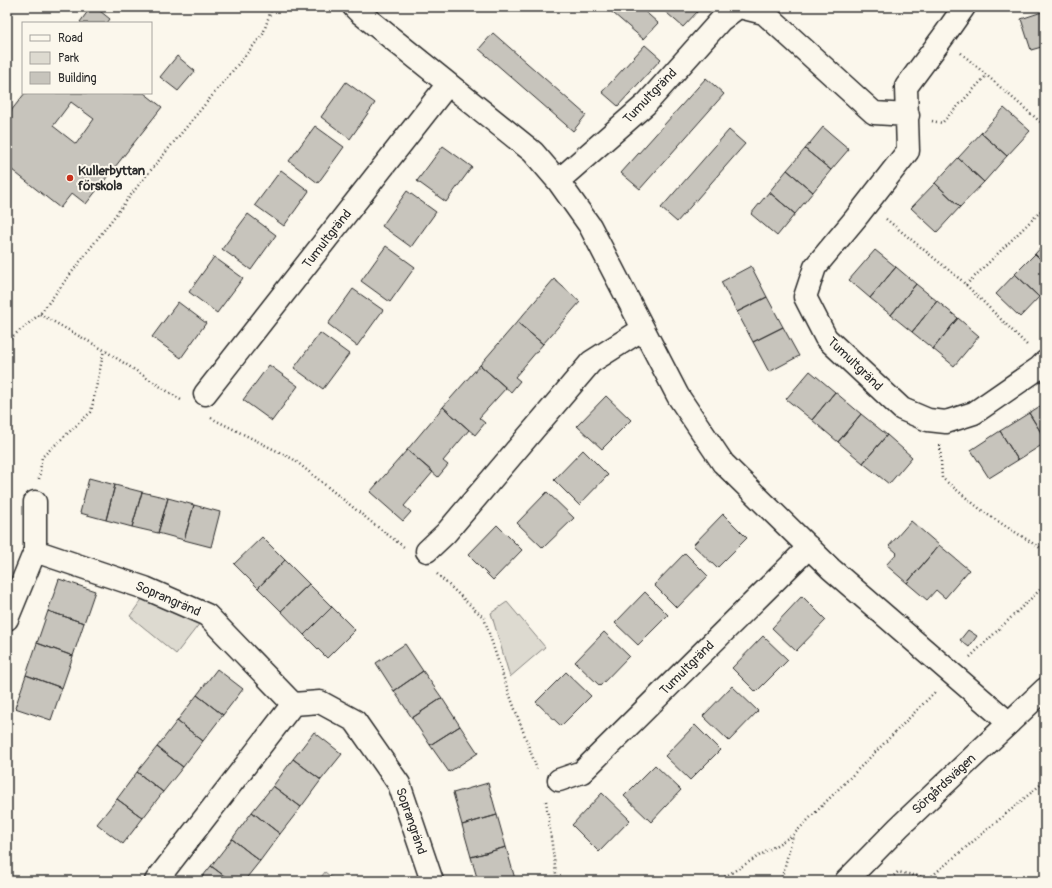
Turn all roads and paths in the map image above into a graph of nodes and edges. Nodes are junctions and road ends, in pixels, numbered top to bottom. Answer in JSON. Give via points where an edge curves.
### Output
{"nodes":[{"id":1,"x":272,"y":7,"type":"edge"},
{"id":2,"x":739,"y":7,"type":"edge"},
{"id":3,"x":964,"y":7,"type":"edge"},
{"id":4,"x":357,"y":9,"type":"edge"},
{"id":5,"x":943,"y":37,"type":"junction"},
{"id":6,"x":987,"y":76,"type":"junction"},
{"id":7,"x":448,"y":84,"type":"junction"},
{"id":8,"x":908,"y":116,"type":"junction"},
{"id":9,"x":1045,"y":126,"type":"edge"},
{"id":10,"x":558,"y":181,"type":"junction"},
{"id":11,"x":867,"y":203,"type":"junction"},
{"id":12,"x":1045,"y":207,"type":"edge"},
{"id":13,"x":966,"y":285,"type":"junction"},
{"id":14,"x":40,"y":314,"type":"junction"},
{"id":15,"x":643,"y":329,"type":"junction"},
{"id":16,"x":7,"y":341,"type":"edge"},
{"id":17,"x":104,"y":350,"type":"junction"},
{"id":18,"x":1045,"y":362,"type":"edge"},
{"id":19,"x":206,"y":394,"type":"dead end"},
{"id":20,"x":181,"y":400,"type":"dead end"},
{"id":21,"x":208,"y":416,"type":"dead end"},
{"id":22,"x":946,"y":422,"type":"junction"},
{"id":23,"x":35,"y":502,"type":"joint"},
{"id":24,"x":809,"y":547,"type":"junction"},
{"id":25,"x":35,"y":551,"type":"junction"},
{"id":26,"x":1045,"y":551,"type":"edge"},
{"id":27,"x":423,"y":558,"type":"junction"},
{"id":28,"x":1045,"y":585,"type":"edge"},
{"id":29,"x":7,"y":619,"type":"edge"},
{"id":30,"x":953,"y":674,"type":"junction"},
{"id":31,"x":1045,"y":690,"type":"edge"},
{"id":32,"x":293,"y":704,"type":"junction"},
{"id":33,"x":1009,"y":723,"type":"junction"},
{"id":34,"x":537,"y":770,"type":"dead end"},
{"id":35,"x":559,"y":780,"type":"dead end"},
{"id":36,"x":1045,"y":781,"type":"edge"},
{"id":37,"x":546,"y":798,"type":"dead end"},
{"id":38,"x":793,"y":835,"type":"junction"},
{"id":39,"x":929,"y":878,"type":"junction"},
{"id":40,"x":156,"y":881,"type":"edge"},
{"id":41,"x":432,"y":881,"type":"edge"},
{"id":42,"x":557,"y":881,"type":"edge"},
{"id":43,"x":718,"y":881,"type":"edge"},
{"id":44,"x":781,"y":881,"type":"edge"},
{"id":45,"x":846,"y":881,"type":"edge"},
{"id":46,"x":888,"y":881,"type":"edge"},
{"id":47,"x":926,"y":881,"type":"edge"},
{"id":48,"x":932,"y":881,"type":"edge"}],
"edges":[{"from":1,"to":14,"type":"path","via":[[264,34],[137,187]]},
{"from":2,"to":8,"type":"street","name":"Tumultgränd","via":[[764,13],[874,113]]},
{"from":2,"to":10,"type":"street","name":"Tumultgränd","via":[[721,20],[646,104]]},
{"from":3,"to":5,"type":"street","name":"Tumultgränd"},
{"from":4,"to":7,"type":"street"},
{"from":5,"to":6,"type":"path"},
{"from":5,"to":8,"type":"street","name":"Tumultgränd","via":[[906,87]]},
{"from":6,"to":8,"type":"path","via":[[942,123]]},
{"from":6,"to":9,"type":"path"},
{"from":7,"to":10,"type":"street","via":[[533,152]]},
{"from":7,"to":19,"type":"street","name":"Tumultgränd"},
{"from":8,"to":11,"type":"street","name":"Tumultgränd","via":[[908,151]]},
{"from":10,"to":15,"type":"street","via":[[590,226]]},
{"from":11,"to":13,"type":"path"},
{"from":11,"to":22,"type":"street","name":"Tumultgränd","via":[[816,267],[805,297],[826,338],[902,409],[928,420]]},
{"from":12,"to":13,"type":"path"},
{"from":13,"to":18,"type":"path"},
{"from":14,"to":16,"type":"path"},
{"from":14,"to":17,"type":"path"},
{"from":15,"to":24,"type":"street","via":[[678,396],[723,463]]},
{"from":15,"to":27,"type":"street","via":[[591,362]]},
{"from":17,"to":20,"type":"path"},
{"from":17,"to":23,"type":"path","via":[[91,412],[42,457]]},
{"from":18,"to":22,"type":"street","name":"Tumultgränd","via":[[974,413]]},
{"from":21,"to":27,"type":"path","via":[[293,459],[375,525]]},
{"from":22,"to":26,"type":"path","via":[[940,445],[942,478],[985,513]]},
{"from":23,"to":25,"type":"street"},
{"from":24,"to":30,"type":"street"},
{"from":24,"to":35,"type":"street","name":"Tumultgränd","via":[[582,772]]},
{"from":25,"to":29,"type":"street"},
{"from":25,"to":32,"type":"street","name":"Soprangränd","via":[[145,588],[207,615]]},
{"from":27,"to":34,"type":"path","via":[[484,618]]},
{"from":28,"to":30,"type":"path"},
{"from":30,"to":33,"type":"street"},
{"from":30,"to":38,"type":"path"},
{"from":31,"to":33,"type":"street","name":"Sörgårdsvägen"},
{"from":32,"to":40,"type":"street"},
{"from":32,"to":41,"type":"street","name":"Soprangränd","via":[[320,702],[355,721],[399,784]]},
{"from":33,"to":45,"type":"street","name":"Sörgårdsvägen"},
{"from":36,"to":39,"type":"path"},
{"from":37,"to":42,"type":"path"},
{"from":38,"to":43,"type":"path"},
{"from":38,"to":44,"type":"path"},
{"from":39,"to":46,"type":"path","via":[[898,872]]},
{"from":39,"to":47,"type":"path"},
{"from":39,"to":48,"type":"path"}]}
